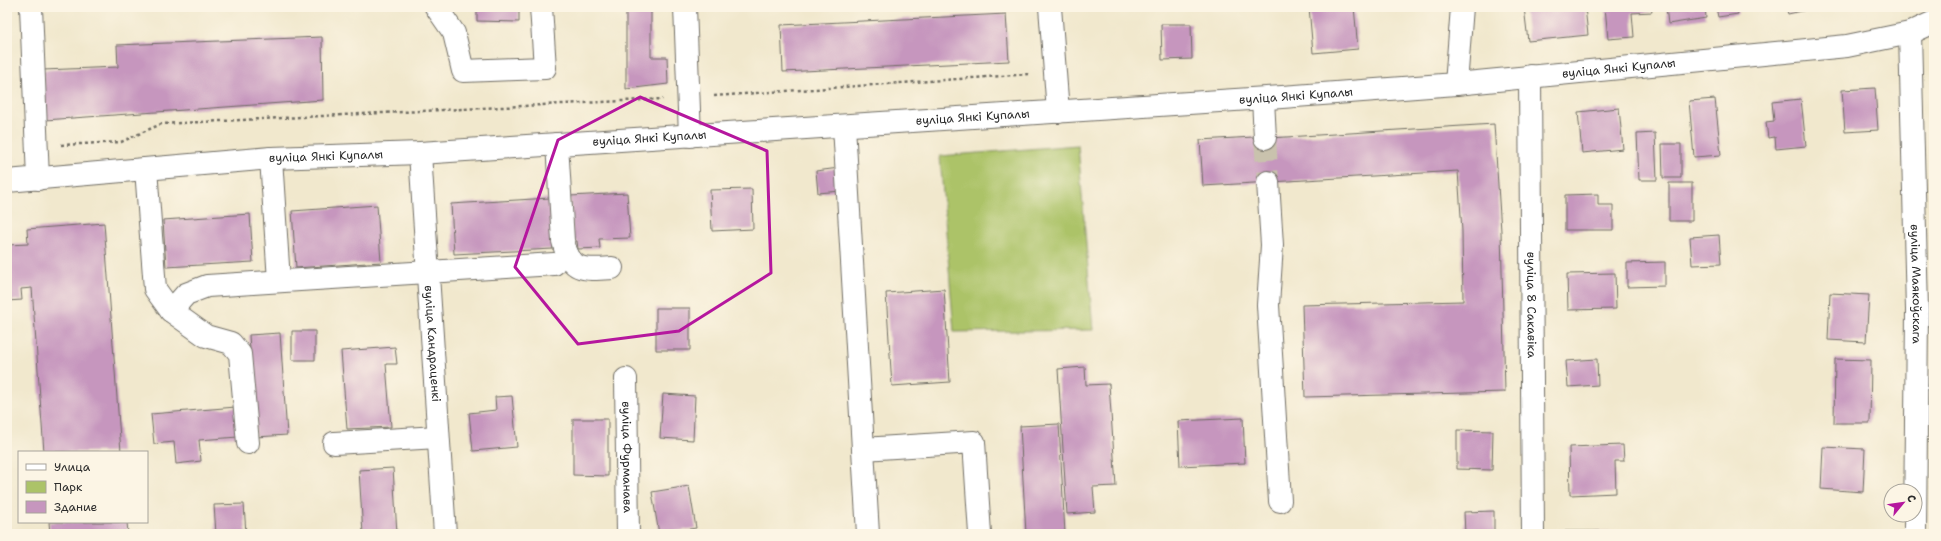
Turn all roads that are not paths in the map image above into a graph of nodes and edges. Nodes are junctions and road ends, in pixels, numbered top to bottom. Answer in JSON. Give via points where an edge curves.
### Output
{"nodes":[{"id":1,"x":31,"y":7,"type":"edge"},
{"id":2,"x":436,"y":7,"type":"edge"},
{"id":3,"x":541,"y":7,"type":"edge"},
{"id":4,"x":685,"y":7,"type":"edge"},
{"id":5,"x":1050,"y":7,"type":"edge"},
{"id":6,"x":1462,"y":7,"type":"edge"},
{"id":7,"x":1934,"y":22,"type":"edge"},
{"id":8,"x":1910,"y":34,"type":"junction"},
{"id":9,"x":1530,"y":76,"type":"junction"},
{"id":10,"x":1456,"y":84,"type":"junction"},
{"id":11,"x":1263,"y":99,"type":"junction"},
{"id":12,"x":1058,"y":112,"type":"junction"},
{"id":13,"x":844,"y":126,"type":"junction"},
{"id":14,"x":690,"y":136,"type":"junction"},
{"id":15,"x":1266,"y":138,"type":"tunnel mouth"},
{"id":16,"x":557,"y":144,"type":"junction"},
{"id":17,"x":420,"y":153,"type":"junction"},
{"id":18,"x":271,"y":158,"type":"junction"},
{"id":19,"x":146,"y":169,"type":"junction"},
{"id":20,"x":38,"y":179,"type":"junction"},
{"id":21,"x":7,"y":181,"type":"edge"},
{"id":22,"x":1268,"y":182,"type":"tunnel mouth"},
{"id":23,"x":554,"y":264,"type":"dead end"},
{"id":24,"x":612,"y":268,"type":"dead end"},
{"id":25,"x":428,"y":272,"type":"junction"},
{"id":26,"x":279,"y":281,"type":"junction"},
{"id":27,"x":170,"y":311,"type":"junction"},
{"id":28,"x":626,"y":379,"type":"dead end"},
{"id":29,"x":1925,"y":428,"type":"edge"},
{"id":30,"x":438,"y":437,"type":"junction"},
{"id":31,"x":248,"y":443,"type":"dead end"},
{"id":32,"x":334,"y":443,"type":"dead end"},
{"id":33,"x":863,"y":449,"type":"junction"},
{"id":34,"x":1280,"y":501,"type":"dead end"},
{"id":35,"x":445,"y":534,"type":"edge"},
{"id":36,"x":628,"y":534,"type":"edge"},
{"id":37,"x":868,"y":534,"type":"edge"},
{"id":38,"x":980,"y":534,"type":"edge"},
{"id":39,"x":1533,"y":534,"type":"edge"},
{"id":40,"x":1915,"y":534,"type":"edge"}],
"edges":[{"from":1,"to":20,"type":"street"},
{"from":2,"to":3,"type":"street","via":[[454,33],[463,71],[545,68]]},
{"from":4,"to":14,"type":"street"},
{"from":5,"to":12,"type":"street"},
{"from":6,"to":10,"type":"street"},
{"from":7,"to":8,"type":"street","name":"вуліца Янкі Купалы"},
{"from":8,"to":9,"type":"street","name":"вуліца Янкі Купалы","via":[[1847,46]]},
{"from":8,"to":29,"type":"street","name":"вуліца Маякоўскага","via":[[1917,310]]},
{"from":9,"to":10,"type":"street","name":"вуліца Янкі Купалы"},
{"from":9,"to":39,"type":"street","name":"вуліца 8 Сакавіка"},
{"from":10,"to":11,"type":"street","name":"вуліца Янкі Купалы"},
{"from":11,"to":12,"type":"street","name":"вуліца Янкі Купалы"},
{"from":11,"to":15,"type":"street"},
{"from":12,"to":13,"type":"street","name":"вуліца Янкі Купалы"},
{"from":13,"to":14,"type":"street","name":"вуліца Янкі Купалы"},
{"from":13,"to":33,"type":"street"},
{"from":14,"to":16,"type":"street","name":"вуліца Янкі Купалы"},
{"from":16,"to":17,"type":"street","name":"вуліца Янкі Купалы"},
{"from":16,"to":24,"type":"street","via":[[565,252],[574,265],[584,270]]},
{"from":17,"to":18,"type":"street","name":"вуліца Янкі Купалы"},
{"from":17,"to":25,"type":"street","name":"вуліца Кандраценкі"},
{"from":18,"to":19,"type":"street","name":"вуліца Янкі Купалы"},
{"from":18,"to":26,"type":"street"},
{"from":19,"to":20,"type":"street","name":"вуліца Янкі Купалы"},
{"from":19,"to":27,"type":"street","via":[[154,289]]},
{"from":20,"to":21,"type":"street","name":"вуліца Янкі Купалы"},
{"from":22,"to":34,"type":"street","via":[[1272,244],[1268,305]]},
{"from":23,"to":25,"type":"street"},
{"from":25,"to":26,"type":"street"},
{"from":25,"to":30,"type":"street","name":"вуліца Кандраценкі"},
{"from":26,"to":27,"type":"street","via":[[207,286],[186,294]]},
{"from":27,"to":31,"type":"street","via":[[206,336],[231,343],[240,354]]},
{"from":28,"to":36,"type":"street","name":"вуліца Фурманава"},
{"from":29,"to":40,"type":"street","name":"вуліца Маякоўскага"},
{"from":30,"to":32,"type":"street"},
{"from":30,"to":35,"type":"street","name":"вуліца Кандраценкі"},
{"from":33,"to":37,"type":"street"},
{"from":33,"to":38,"type":"street","via":[[974,442]]}]}
